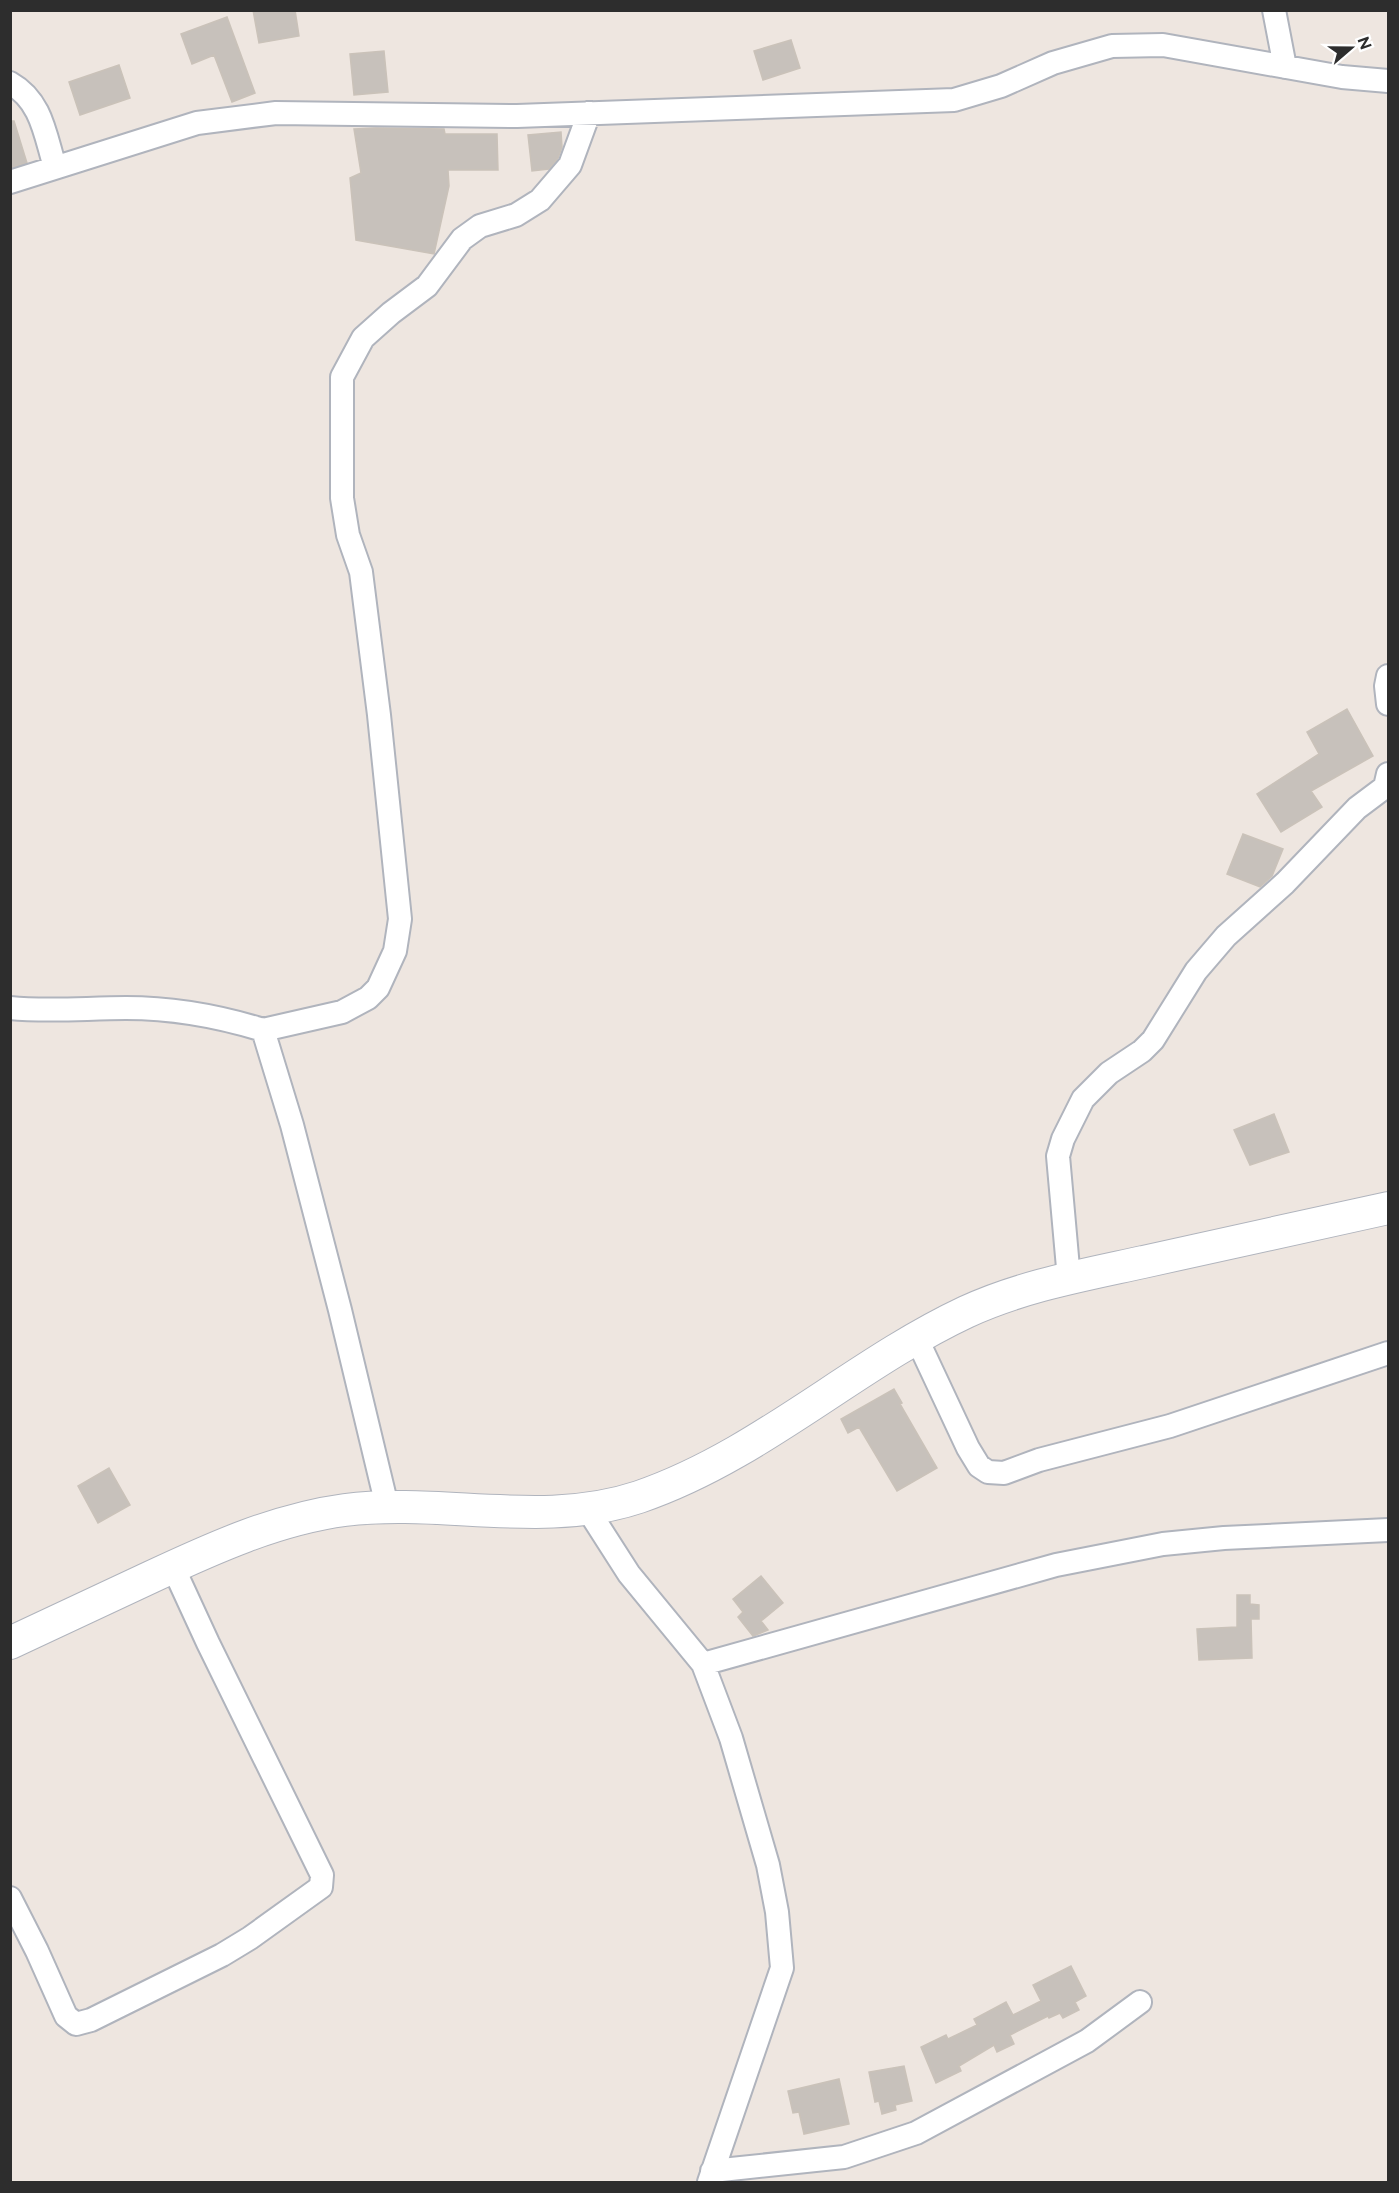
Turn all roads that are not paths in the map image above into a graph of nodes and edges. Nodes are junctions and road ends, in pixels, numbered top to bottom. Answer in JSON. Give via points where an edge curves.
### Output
{"nodes":[{"id":1,"x":1274,"y":10,"type":"edge"},
{"id":2,"x":1285,"y":67,"type":"junction"},
{"id":3,"x":1389,"y":81,"type":"edge"},
{"id":4,"x":10,"y":83,"type":"edge"},
{"id":5,"x":589,"y":113,"type":"junction"},
{"id":6,"x":55,"y":167,"type":"junction"},
{"id":7,"x":10,"y":182,"type":"edge"},
{"id":8,"x":1389,"y":676,"type":"edge"},
{"id":9,"x":1389,"y":704,"type":"edge"},
{"id":10,"x":1389,"y":774,"type":"edge"},
{"id":11,"x":10,"y":1008,"type":"edge"},
{"id":12,"x":263,"y":1030,"type":"junction"},
{"id":13,"x":1389,"y":1208,"type":"edge"},
{"id":14,"x":1069,"y":1279,"type":"junction"},
{"id":15,"x":916,"y":1337,"type":"junction"},
{"id":16,"x":1389,"y":1353,"type":"edge"},
{"id":17,"x":387,"y":1506,"type":"junction"},
{"id":18,"x":588,"y":1510,"type":"junction"},
{"id":19,"x":1389,"y":1530,"type":"edge"},
{"id":20,"x":173,"y":1567,"type":"junction"},
{"id":21,"x":10,"y":1643,"type":"edge"},
{"id":22,"x":703,"y":1664,"type":"junction"},
{"id":23,"x":10,"y":1898,"type":"edge"},
{"id":24,"x":1140,"y":2002,"type":"dead end"},
{"id":25,"x":711,"y":2177,"type":"edge"}],
"edges":[{"from":1,"to":2,"type":"street"},
{"from":2,"to":3,"type":"street","via":[[1342,78]]},
{"from":2,"to":5,"type":"street","via":[[1163,45],[1112,46],[954,100]]},
{"from":4,"to":6,"type":"street","via":[[32,101]]},
{"from":5,"to":6,"type":"street","via":[[276,113],[197,123]]},
{"from":5,"to":12,"type":"street","via":[[570,165],[540,200],[516,215],[480,225],[462,239],[428,285],[363,338],[342,377],[342,498],[348,535],[361,572],[400,919],[395,951],[378,988],[368,998],[342,1012]]},
{"from":6,"to":7,"type":"street"},
{"from":8,"to":9,"type":"street"},
{"from":10,"to":14,"type":"street","via":[[1385,787],[1357,808],[1285,883],[1226,936],[1196,971],[1153,1040],[1109,1073],[1083,1099],[1058,1156]]},
{"from":11,"to":12,"type":"street","via":[[179,1011],[224,1018]]},
{"from":12,"to":17,"type":"street","via":[[292,1125]]},
{"from":13,"to":14,"type":"street"},
{"from":14,"to":15,"type":"street","via":[[1002,1298]]},
{"from":15,"to":16,"type":"street","via":[[968,1448],[979,1466],[996,1473],[1170,1426]]},
{"from":15,"to":18,"type":"street","via":[[773,1430],[696,1474],[638,1497]]},
{"from":17,"to":18,"type":"street"},
{"from":17,"to":20,"type":"street","via":[[342,1510],[270,1527]]},
{"from":18,"to":22,"type":"street","via":[[629,1574]]},
{"from":19,"to":22,"type":"street","via":[[1173,1543],[1067,1563]]},
{"from":20,"to":21,"type":"street"},
{"from":20,"to":23,"type":"street","via":[[322,1875],[321,1887],[222,1955],[91,2020],[75,2024],[66,2016]]},
{"from":22,"to":25,"type":"street","via":[[731,1738],[768,1865],[782,1968]]},
{"from":24,"to":25,"type":"street","via":[[1087,2041],[916,2133],[844,2157]]}]}
